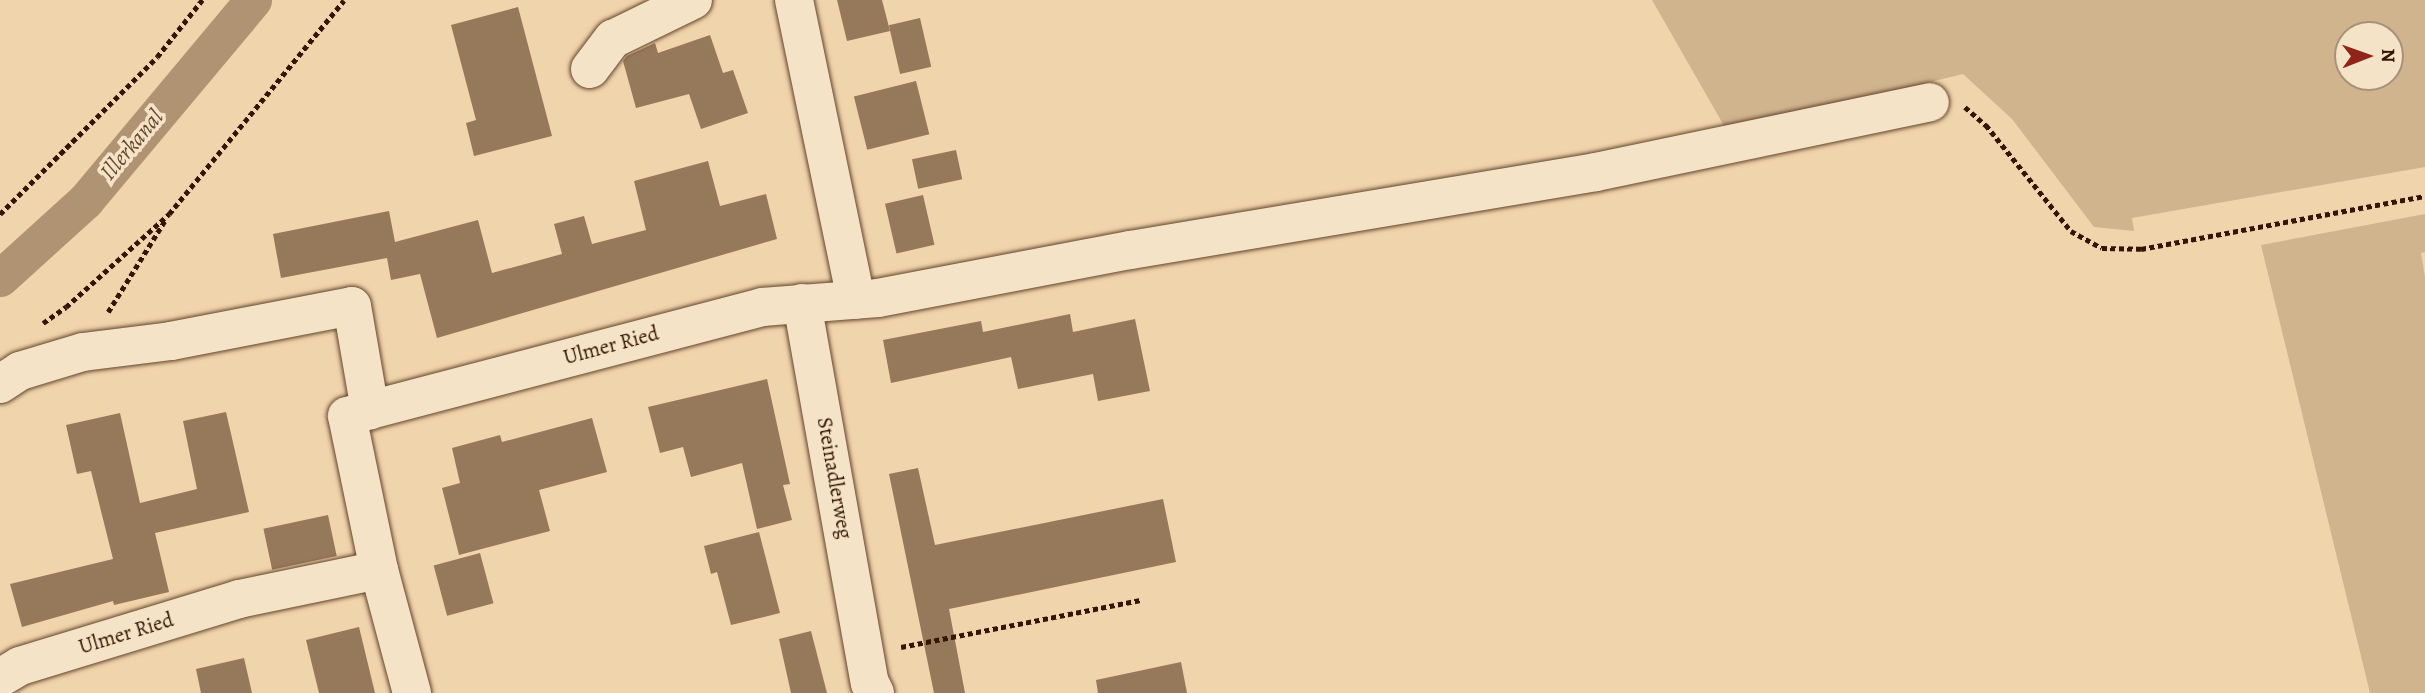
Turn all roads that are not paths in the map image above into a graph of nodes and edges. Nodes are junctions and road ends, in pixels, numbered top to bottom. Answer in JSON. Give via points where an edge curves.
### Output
{"nodes":[{"id":1,"x":693,"y":0,"type":"edge"},
{"id":2,"x":794,"y":0,"type":"edge"},
{"id":3,"x":590,"y":69,"type":"dead end"},
{"id":4,"x":1930,"y":102,"type":"road end"},
{"id":5,"x":856,"y":300,"type":"junction"},
{"id":6,"x":802,"y":303,"type":"junction"},
{"id":7,"x":0,"y":384,"type":"edge"},
{"id":8,"x":370,"y":410,"type":"junction"},
{"id":9,"x":379,"y":570,"type":"junction"},
{"id":10,"x":0,"y":678,"type":"edge"},
{"id":11,"x":869,"y":681,"type":"edge"},
{"id":12,"x":412,"y":693,"type":"edge"}],
"edges":[{"from":1,"to":3,"type":"street","via":[[613,40]]},
{"from":2,"to":5,"type":"street"},
{"from":4,"to":5,"type":"street","name":"Ulmer Ried","via":[[1596,172]]},
{"from":5,"to":6,"type":"street","name":"Ulmer Ried"},
{"from":6,"to":8,"type":"street","name":"Ulmer Ried","via":[[723,316]]},
{"from":6,"to":11,"type":"street","name":"Steinadlerweg"},
{"from":7,"to":8,"type":"street","via":[[20,371],[83,352],[171,341],[352,306]]},
{"from":8,"to":9,"type":"street","name":"Ulmer Ried","via":[[347,416]]},
{"from":9,"to":10,"type":"street","name":"Ulmer Ried","via":[[239,599],[32,663]]},
{"from":9,"to":12,"type":"street","name":"Ulmer Ried"}]}
